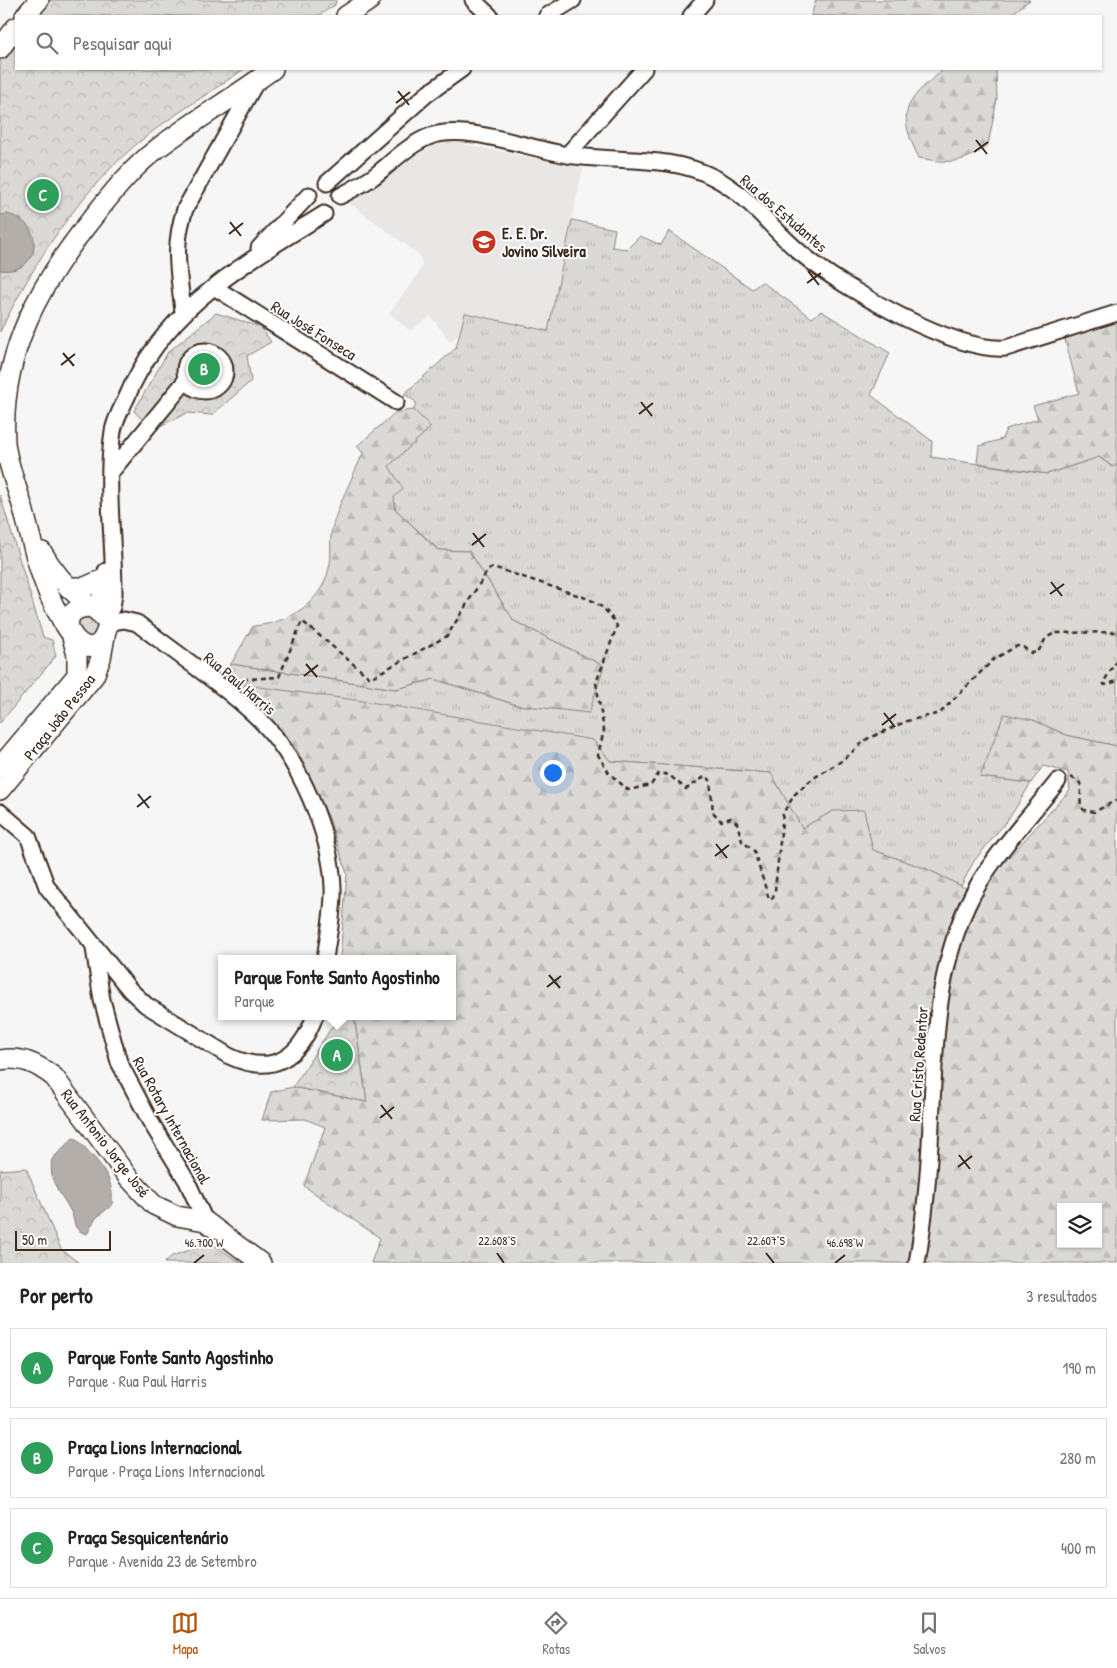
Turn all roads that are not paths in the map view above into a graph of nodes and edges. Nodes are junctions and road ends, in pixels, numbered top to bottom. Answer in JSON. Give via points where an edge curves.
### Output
{"nodes":[{"id":1,"x":39,"y":0,"type":"edge"},
{"id":2,"x":370,"y":0,"type":"edge"},
{"id":3,"x":474,"y":0,"type":"edge"},
{"id":4,"x":573,"y":0,"type":"edge"},
{"id":5,"x":705,"y":0,"type":"edge"},
{"id":6,"x":348,"y":10,"type":"edge"},
{"id":7,"x":26,"y":15,"type":"edge"},
{"id":8,"x":489,"y":15,"type":"edge"},
{"id":9,"x":550,"y":15,"type":"edge"},
{"id":10,"x":692,"y":15,"type":"edge"},
{"id":11,"x":272,"y":70,"type":"edge"},
{"id":12,"x":461,"y":70,"type":"edge"},
{"id":13,"x":643,"y":70,"type":"edge"},
{"id":14,"x":257,"y":81,"type":"junction"},
{"id":15,"x":567,"y":155,"type":"junction"},
{"id":16,"x":327,"y":183,"type":"junction"},
{"id":17,"x":309,"y":195,"type":"junction"},
{"id":18,"x":340,"y":196,"type":"junction"},
{"id":19,"x":324,"y":214,"type":"junction"},
{"id":20,"x":239,"y":269,"type":"junction"},
{"id":21,"x":214,"y":287,"type":"junction"},
{"id":22,"x":183,"y":312,"type":"junction"},
{"id":23,"x":1117,"y":313,"type":"edge"},
{"id":24,"x":187,"y":379,"type":"dead end"},
{"id":25,"x":396,"y":402,"type":"dead end"},
{"id":26,"x":111,"y":472,"type":"junction"},
{"id":27,"x":29,"y":532,"type":"junction"},
{"id":28,"x":114,"y":557,"type":"junction"},
{"id":29,"x":103,"y":579,"type":"junction"},
{"id":30,"x":67,"y":587,"type":"junction"},
{"id":31,"x":101,"y":619,"type":"junction"},
{"id":32,"x":70,"y":634,"type":"junction"},
{"id":33,"x":0,"y":767,"type":"edge"},
{"id":34,"x":1058,"y":781,"type":"road end"},
{"id":35,"x":0,"y":790,"type":"edge"},
{"id":36,"x":0,"y":812,"type":"edge"},
{"id":37,"x":94,"y":948,"type":"junction"},
{"id":38,"x":325,"y":955,"type":"edge"},
{"id":39,"x":313,"y":1020,"type":"edge"},
{"id":40,"x":0,"y":1060,"type":"edge"},
{"id":41,"x":205,"y":1220,"type":"junction"},
{"id":42,"x":261,"y":1263,"type":"edge"},
{"id":43,"x":917,"y":1263,"type":"edge"}],
"edges":[{"from":1,"to":7,"type":"street"},
{"from":2,"to":6,"type":"street"},
{"from":3,"to":8,"type":"street"},
{"from":4,"to":9,"type":"street"},
{"from":5,"to":10,"type":"street"},
{"from":11,"to":14,"type":"street"},
{"from":12,"to":16,"type":"street","via":[[427,94]]},
{"from":13,"to":15,"type":"street"},
{"from":14,"to":22,"type":"street","via":[[185,209],[179,227],[176,248]]},
{"from":14,"to":27,"type":"street","via":[[158,148],[135,168],[64,254],[35,301],[11,368],[5,409],[5,444]]},
{"from":15,"to":18,"type":"street","name":"Rua dos Estudantes","via":[[452,131],[419,141],[371,178]]},
{"from":15,"to":23,"type":"street","name":"Rua dos Estudantes","via":[[677,164],[717,179],[746,200],[802,255],[826,272],[905,319],[971,346],[991,350],[1006,348]]},
{"from":16,"to":17,"type":"street"},
{"from":16,"to":18,"type":"street","via":[[337,189]]},
{"from":17,"to":19,"type":"street","via":[[307,201],[312,211]]},
{"from":17,"to":20,"type":"street"},
{"from":18,"to":19,"type":"street","via":[[338,203]]},
{"from":19,"to":20,"type":"street"},
{"from":20,"to":21,"type":"street"},
{"from":21,"to":22,"type":"street"},
{"from":21,"to":25,"type":"street","name":"Rua José Fonseca"},
{"from":22,"to":26,"type":"street","via":[[143,362],[131,387],[113,429]]},
{"from":24,"to":26,"type":"street"},
{"from":26,"to":28,"type":"street"},
{"from":27,"to":30,"type":"street"},
{"from":27,"to":32,"type":"street","via":[[53,606]]},
{"from":28,"to":29,"type":"street"},
{"from":28,"to":31,"type":"street","via":[[112,607]]},
{"from":29,"to":30,"type":"street","via":[[85,587]]},
{"from":29,"to":31,"type":"street"},
{"from":30,"to":31,"type":"street"},
{"from":31,"to":32,"type":"street","via":[[84,607],[70,618]]},
{"from":31,"to":32,"type":"street","via":[[101,641],[82,645]]},
{"from":31,"to":35,"type":"street","name":"Praça João Pessoa","via":[[102,658],[94,676]]},
{"from":31,"to":38,"type":"street","name":"Rua Paul Harris","via":[[137,622],[259,719],[277,739],[317,815],[329,857],[333,888]]},
{"from":32,"to":33,"type":"street","name":"Praça João Pessoa","via":[[77,655],[77,675]]},
{"from":34,"to":43,"type":"street","name":"Rua Cristo Redentor","via":[[982,879],[968,904],[949,956],[936,1019],[925,1215]]},
{"from":36,"to":37,"type":"street","via":[[28,836],[47,886]]},
{"from":37,"to":39,"type":"street","via":[[146,1005],[242,1062],[260,1066],[283,1061],[302,1042]]},
{"from":37,"to":41,"type":"street","name":"Rua Rotary Internacional","via":[[102,1000],[119,1062],[150,1122],[187,1181]]},
{"from":40,"to":41,"type":"street","name":"Rua Antonio Jorge José","via":[[16,1058],[39,1066],[64,1090],[128,1177],[154,1205],[177,1216]]},
{"from":41,"to":42,"type":"street","name":"Rua Antonio Jorge José"}]}
